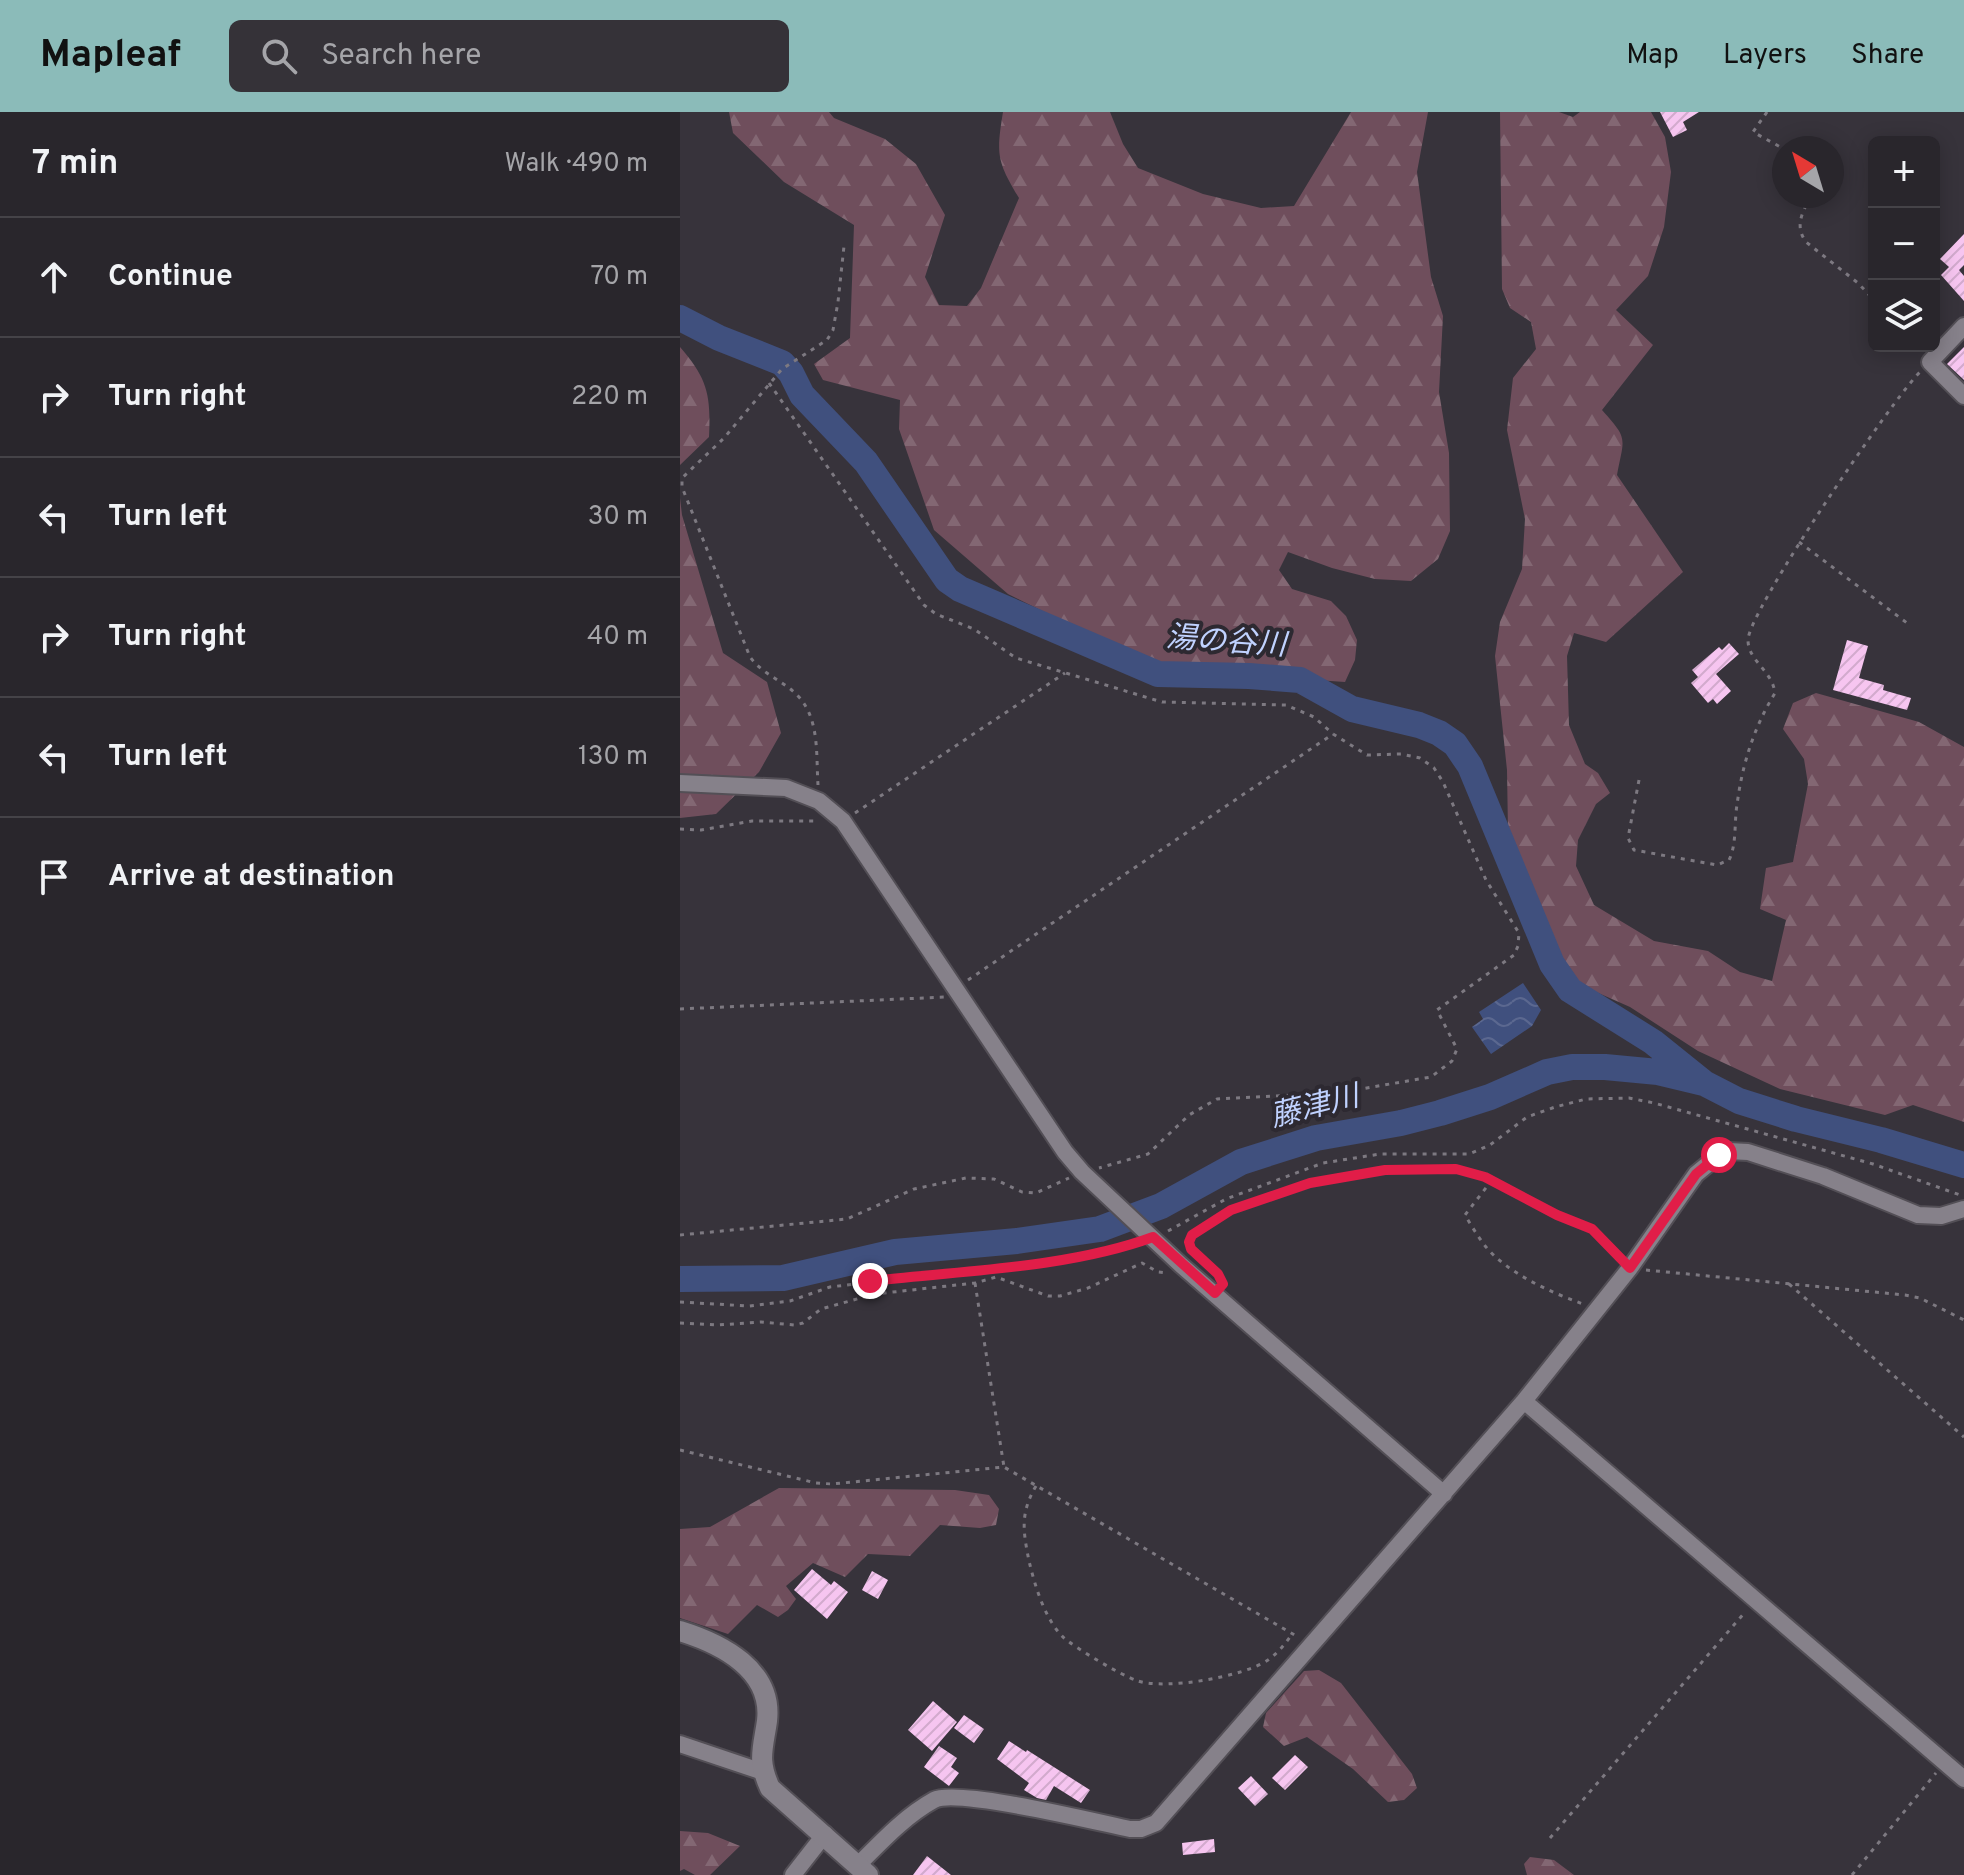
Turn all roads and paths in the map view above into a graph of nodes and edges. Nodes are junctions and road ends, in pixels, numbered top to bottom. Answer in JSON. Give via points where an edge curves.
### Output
{"nodes":[{"id":1,"x":1767,"y":112,"type":"edge"},
{"id":2,"x":1772,"y":142,"type":"edge"},
{"id":3,"x":1805,"y":208,"type":"edge"},
{"id":4,"x":844,"y":246,"type":"dead end"},
{"id":5,"x":1868,"y":294,"type":"edge"},
{"id":6,"x":1964,"y":326,"type":"edge"},
{"id":7,"x":1930,"y":362,"type":"junction"},
{"id":8,"x":769,"y":383,"type":"junction"},
{"id":9,"x":1964,"y":396,"type":"edge"},
{"id":10,"x":1799,"y":542,"type":"junction"},
{"id":11,"x":1907,"y":623,"type":"dead end"},
{"id":12,"x":1065,"y":673,"type":"junction"},
{"id":13,"x":1333,"y":734,"type":"junction"},
{"id":14,"x":1639,"y":780,"type":"dead end"},
{"id":15,"x":680,"y":783,"type":"edge"},
{"id":16,"x":819,"y":801,"type":"junction"},
{"id":17,"x":843,"y":821,"type":"junction"},
{"id":18,"x":680,"y":829,"type":"edge"},
{"id":19,"x":958,"y":992,"type":"junction"},
{"id":20,"x":680,"y":1009,"type":"edge"},
{"id":21,"x":1082,"y":1172,"type":"junction"},
{"id":22,"x":1492,"y":1180,"type":"junction"},
{"id":23,"x":1964,"y":1196,"type":"edge"},
{"id":24,"x":1964,"y":1209,"type":"edge"},
{"id":25,"x":680,"y":1235,"type":"edge"},
{"id":26,"x":1153,"y":1237,"type":"junction"},
{"id":27,"x":1181,"y":1265,"type":"junction"},
{"id":28,"x":1630,"y":1268,"type":"junction"},
{"id":29,"x":975,"y":1283,"type":"junction"},
{"id":30,"x":1789,"y":1284,"type":"junction"},
{"id":31,"x":1215,"y":1293,"type":"junction"},
{"id":32,"x":680,"y":1302,"type":"edge"},
{"id":33,"x":1598,"y":1309,"type":"junction"},
{"id":34,"x":1964,"y":1320,"type":"edge"},
{"id":35,"x":680,"y":1323,"type":"edge"},
{"id":36,"x":1524,"y":1401,"type":"junction"},
{"id":37,"x":1964,"y":1437,"type":"edge"},
{"id":38,"x":680,"y":1450,"type":"edge"},
{"id":39,"x":1004,"y":1467,"type":"junction"},
{"id":40,"x":1036,"y":1486,"type":"junction"},
{"id":41,"x":1444,"y":1494,"type":"junction"},
{"id":42,"x":1755,"y":1600,"type":"junction"},
{"id":43,"x":680,"y":1631,"type":"edge"},
{"id":44,"x":1292,"y":1633,"type":"junction"},
{"id":45,"x":1313,"y":1645,"type":"junction"},
{"id":46,"x":680,"y":1744,"type":"edge"},
{"id":47,"x":1945,"y":1762,"type":"junction"},
{"id":48,"x":763,"y":1772,"type":"junction"},
{"id":49,"x":1964,"y":1779,"type":"edge"},
{"id":50,"x":825,"y":1834,"type":"junction"},
{"id":51,"x":1550,"y":1838,"type":"dead end"},
{"id":52,"x":863,"y":1870,"type":"edge"},
{"id":53,"x":793,"y":1875,"type":"edge"},
{"id":54,"x":1852,"y":1875,"type":"edge"}],
"edges":[{"from":1,"to":2,"type":"path","via":[[1753,132]]},
{"from":3,"to":5,"type":"path","via":[[1799,224],[1806,242]]},
{"from":4,"to":8,"type":"path","via":[[833,330]]},
{"from":6,"to":7,"type":"street"},
{"from":7,"to":9,"type":"street"},
{"from":7,"to":10,"type":"path"},
{"from":8,"to":12,"type":"path","via":[[924,605],[974,629],[1016,658]]},
{"from":8,"to":16,"type":"path","via":[[682,478],[682,487],[750,657],[798,696],[807,710],[815,730]]},
{"from":10,"to":11,"type":"path"},
{"from":10,"to":14,"type":"path","via":[[1749,633],[1749,651],[1771,676],[1775,693],[1757,722],[1729,860],[1717,865],[1634,850],[1628,838]]},
{"from":12,"to":13,"type":"path","via":[[1162,702],[1286,705],[1314,717]]},
{"from":12,"to":17,"type":"path"},
{"from":13,"to":19,"type":"path"},
{"from":13,"to":21,"type":"path","via":[[1367,755],[1401,754],[1434,768],[1486,880],[1519,933],[1514,955],[1437,1010],[1457,1049],[1452,1061],[1431,1077],[1337,1093],[1217,1099],[1189,1115],[1148,1154]]},
{"from":15,"to":16,"type":"street","via":[[786,788]]},
{"from":16,"to":17,"type":"street"},
{"from":17,"to":18,"type":"path","via":[[752,821]]},
{"from":17,"to":19,"type":"street"},
{"from":19,"to":20,"type":"path"},
{"from":19,"to":21,"type":"street"},
{"from":21,"to":25,"type":"path","via":[[1036,1193],[994,1179],[966,1178],[914,1189],[847,1219]]},
{"from":21,"to":26,"type":"street"},
{"from":22,"to":28,"type":"path","via":[[1592,1229]]},
{"from":22,"to":31,"type":"path","via":[[1456,1169],[1385,1170],[1310,1183],[1231,1210],[1189,1242],[1218,1274],[1223,1284]]},
{"from":22,"to":33,"type":"path","via":[[1465,1215],[1485,1246],[1560,1296]]},
{"from":23,"to":26,"type":"path","via":[[1873,1164],[1654,1103],[1586,1099],[1527,1117],[1469,1154],[1380,1154],[1323,1163],[1226,1199]]},
{"from":24,"to":28,"type":"street","via":[[1918,1215],[1823,1176],[1748,1152],[1728,1151],[1696,1174]]},
{"from":26,"to":27,"type":"street"},
{"from":26,"to":32,"type":"path","via":[[1118,1250],[830,1287],[790,1301],[749,1306]]},
{"from":27,"to":29,"type":"path","via":[[1166,1275],[1142,1263],[1060,1296],[1004,1278]]},
{"from":27,"to":31,"type":"street"},
{"from":28,"to":30,"type":"path"},
{"from":28,"to":33,"type":"street"},
{"from":29,"to":35,"type":"path","via":[[875,1294],[821,1309],[795,1325]]},
{"from":29,"to":39,"type":"path"},
{"from":30,"to":34,"type":"path","via":[[1920,1298]]},
{"from":30,"to":37,"type":"path"},
{"from":31,"to":41,"type":"street"},
{"from":33,"to":36,"type":"street"},
{"from":36,"to":41,"type":"street"},
{"from":36,"to":42,"type":"street"},
{"from":38,"to":39,"type":"path","via":[[832,1484]]},
{"from":39,"to":40,"type":"path"},
{"from":40,"to":44,"type":"path"},
{"from":40,"to":44,"type":"path","via":[[1023,1514],[1042,1602],[1064,1638],[1115,1669],[1139,1682],[1187,1683],[1223,1676],[1267,1661]]},
{"from":41,"to":45,"type":"street"},
{"from":42,"to":47,"type":"street"},
{"from":42,"to":51,"type":"path"},
{"from":43,"to":48,"type":"main road","via":[[731,1653],[763,1687],[768,1701],[760,1753]]},
{"from":44,"to":45,"type":"path"},
{"from":45,"to":52,"type":"street","via":[[1149,1827],[1130,1829],[971,1797],[937,1798],[896,1827]]},
{"from":46,"to":48,"type":"street"},
{"from":47,"to":49,"type":"street"},
{"from":47,"to":54,"type":"path"},
{"from":48,"to":50,"type":"main road","via":[[770,1788]]},
{"from":50,"to":52,"type":"main road"},
{"from":50,"to":53,"type":"street"}]}
